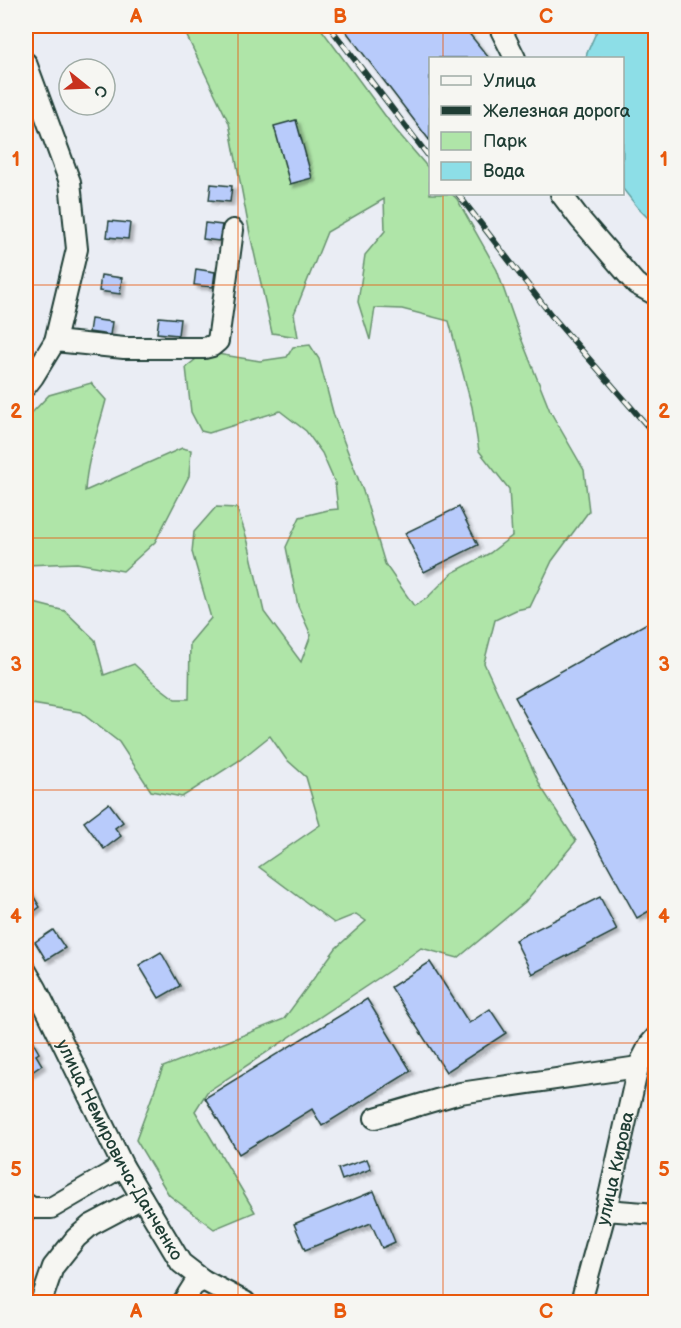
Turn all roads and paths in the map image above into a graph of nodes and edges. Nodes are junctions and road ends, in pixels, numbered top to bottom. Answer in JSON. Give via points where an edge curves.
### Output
{"nodes":[{"id":1,"x":499,"y":26,"type":"edge"},
{"id":2,"x":514,"y":57,"type":"edge"},
{"id":3,"x":26,"y":63,"type":"edge"},
{"id":4,"x":562,"y":195,"type":"edge"},
{"id":5,"x":233,"y":230,"type":"dead end"},
{"id":6,"x":656,"y":295,"type":"edge"},
{"id":7,"x":56,"y":341,"type":"junction"},
{"id":8,"x":26,"y":386,"type":"edge"},
{"id":9,"x":26,"y":972,"type":"edge"},
{"id":10,"x":654,"y":1042,"type":"edge"},
{"id":11,"x":638,"y":1067,"type":"junction"},
{"id":12,"x":375,"y":1118,"type":"dead end"},
{"id":13,"x":123,"y":1166,"type":"junction"},
{"id":14,"x":142,"y":1198,"type":"junction"},
{"id":15,"x":26,"y":1204,"type":"edge"},
{"id":16,"x":606,"y":1210,"type":"junction"},
{"id":17,"x":656,"y":1214,"type":"edge"},
{"id":18,"x":203,"y":1280,"type":"junction"},
{"id":19,"x":41,"y":1302,"type":"edge"},
{"id":20,"x":183,"y":1302,"type":"edge"},
{"id":21,"x":245,"y":1302,"type":"edge"},
{"id":22,"x":581,"y":1302,"type":"edge"}],
"edges":[{"from":1,"to":2,"type":"street"},
{"from":3,"to":7,"type":"street","via":[[70,182],[77,249]]},
{"from":4,"to":6,"type":"street","via":[[636,284]]},
{"from":5,"to":7,"type":"street","via":[[218,341],[212,346],[124,348]]},
{"from":7,"to":8,"type":"street"},
{"from":9,"to":13,"type":"street","name":"улица Немировича-Данченко"},
{"from":10,"to":11,"type":"street","name":"улица Кирова"},
{"from":11,"to":12,"type":"street","via":[[460,1093]]},
{"from":11,"to":16,"type":"street","name":"улица Кирова"},
{"from":13,"to":14,"type":"street","name":"улица Немировича-Данченко"},
{"from":13,"to":15,"type":"street","via":[[51,1208],[32,1208]]},
{"from":14,"to":18,"type":"street","name":"улица Немировича-Данченко","via":[[181,1263]]},
{"from":14,"to":19,"type":"street","via":[[91,1225],[76,1239],[53,1267]]},
{"from":16,"to":17,"type":"street"},
{"from":16,"to":22,"type":"street","name":"улица Кирова"},
{"from":18,"to":20,"type":"street"},
{"from":18,"to":21,"type":"street","name":"улица Немировича-Данченко"}]}
